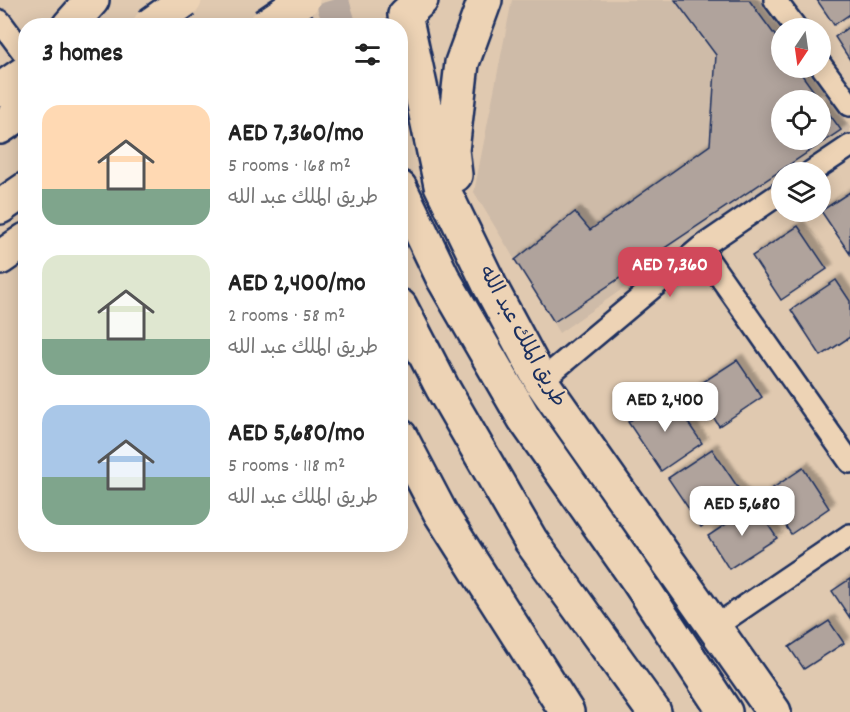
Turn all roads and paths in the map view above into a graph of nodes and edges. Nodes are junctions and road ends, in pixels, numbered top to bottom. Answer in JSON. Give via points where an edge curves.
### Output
{"nodes":[{"id":1,"x":92,"y":0,"type":"edge"},
{"id":2,"x":154,"y":0,"type":"edge"},
{"id":3,"x":185,"y":0,"type":"edge"},
{"id":4,"x":303,"y":0,"type":"edge"},
{"id":5,"x":485,"y":0,"type":"edge"},
{"id":6,"x":775,"y":0,"type":"edge"},
{"id":7,"x":409,"y":10,"type":"edge"},
{"id":8,"x":76,"y":18,"type":"edge"},
{"id":9,"x":155,"y":18,"type":"edge"},
{"id":10,"x":160,"y":18,"type":"edge"},
{"id":11,"x":277,"y":18,"type":"edge"},
{"id":12,"x":788,"y":18,"type":"edge"},
{"id":13,"x":0,"y":21,"type":"edge"},
{"id":14,"x":18,"y":45,"type":"edge"},
{"id":15,"x":18,"y":78,"type":"edge"},
{"id":16,"x":830,"y":78,"type":"edge"},
{"id":17,"x":0,"y":90,"type":"edge"},
{"id":18,"x":850,"y":105,"type":"edge"},
{"id":19,"x":18,"y":116,"type":"edge"},
{"id":20,"x":0,"y":128,"type":"edge"},
{"id":21,"x":850,"y":146,"type":"edge"},
{"id":22,"x":826,"y":162,"type":"edge"},
{"id":23,"x":18,"y":195,"type":"edge"},
{"id":24,"x":771,"y":200,"type":"edge"},
{"id":25,"x":408,"y":205,"type":"edge"},
{"id":26,"x":0,"y":207,"type":"edge"},
{"id":27,"x":459,"y":222,"type":"junction"},
{"id":28,"x":18,"y":246,"type":"edge"},
{"id":29,"x":700,"y":248,"type":"junction"},
{"id":30,"x":18,"y":255,"type":"edge"},
{"id":31,"x":0,"y":258,"type":"edge"},
{"id":32,"x":0,"y":262,"type":"edge"},
{"id":33,"x":408,"y":321,"type":"edge"},
{"id":34,"x":541,"y":381,"type":"junction"},
{"id":35,"x":408,"y":451,"type":"edge"},
{"id":36,"x":850,"y":462,"type":"edge"},
{"id":37,"x":850,"y":536,"type":"edge"},
{"id":38,"x":637,"y":579,"type":"junction"},
{"id":39,"x":716,"y":626,"type":"junction"},
{"id":40,"x":567,"y":712,"type":"edge"},
{"id":41,"x":654,"y":712,"type":"edge"},
{"id":42,"x":725,"y":712,"type":"edge"},
{"id":43,"x":743,"y":712,"type":"edge"},
{"id":44,"x":774,"y":712,"type":"edge"}],
"edges":[{"from":1,"to":8,"type":"main road"},
{"from":2,"to":9,"type":"main road"},
{"from":3,"to":10,"type":"main road","bridge":true},
{"from":4,"to":11,"type":"main road","bridge":true},
{"from":5,"to":27,"type":"main road","via":[[462,63],[459,85],[452,150]]},
{"from":6,"to":12,"type":"street"},
{"from":7,"to":27,"type":"main road","name":"طريق الملك عبد الله","via":[[441,185]]},
{"from":13,"to":14,"type":"street"},
{"from":15,"to":17,"type":"main road"},
{"from":16,"to":18,"type":"street"},
{"from":19,"to":20,"type":"main road"},
{"from":21,"to":22,"type":"street"},
{"from":23,"to":26,"type":"main road"},
{"from":24,"to":29,"type":"street"},
{"from":25,"to":38,"type":"main road","name":"طريق الملك عبد الله","via":[[443,278],[524,418]]},
{"from":27,"to":34,"type":"main road","name":"طريق الملك عبد الله"},
{"from":28,"to":31,"type":"main road"},
{"from":29,"to":34,"type":"street"},
{"from":29,"to":36,"type":"street"},
{"from":30,"to":32,"type":"main road"},
{"from":33,"to":41,"type":"main road","via":[[531,540]]},
{"from":34,"to":39,"type":"main road","name":"طريق الملك عبد الله"},
{"from":35,"to":40,"type":"main road","via":[[441,514]]},
{"from":37,"to":39,"type":"street"},
{"from":38,"to":42,"type":"main road","name":"طريق الملك عبد الله"},
{"from":38,"to":43,"type":"main road"},
{"from":39,"to":44,"type":"main road","name":"طريق الملك عبد الله"}]}
